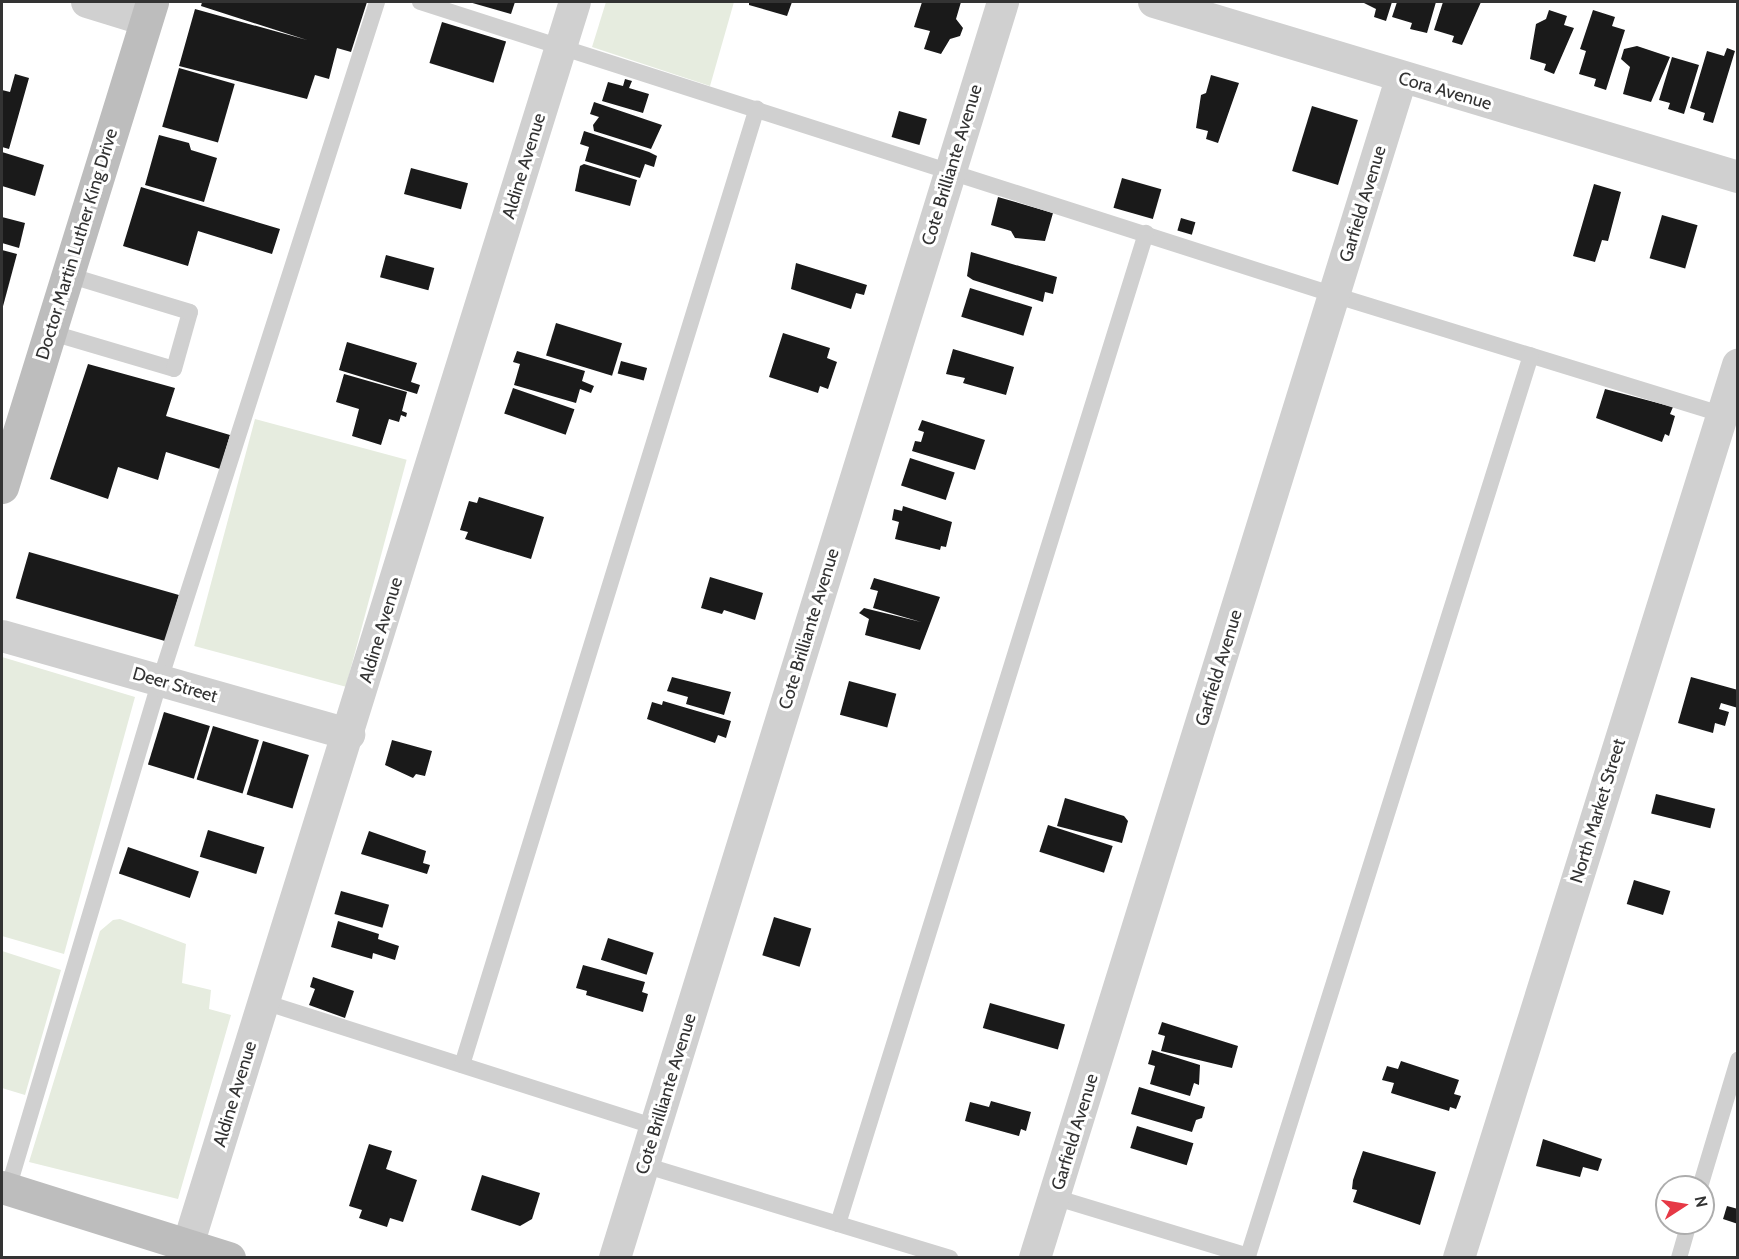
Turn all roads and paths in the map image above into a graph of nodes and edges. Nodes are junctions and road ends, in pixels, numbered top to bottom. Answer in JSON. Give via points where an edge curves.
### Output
{"nodes":[{"id":1,"x":87,"y":2,"type":"edge"},
{"id":2,"x":377,"y":2,"type":"edge"},
{"id":3,"x":420,"y":2,"type":"edge"},
{"id":4,"x":575,"y":2,"type":"edge"},
{"id":5,"x":1003,"y":2,"type":"edge"},
{"id":6,"x":1154,"y":2,"type":"edge"},
{"id":7,"x":149,"y":11,"type":"edge"},
{"id":8,"x":561,"y":46,"type":"junction"},
{"id":9,"x":1401,"y":79,"type":"junction"},
{"id":10,"x":757,"y":108,"type":"junction"},
{"id":11,"x":951,"y":169,"type":"junction"},
{"id":12,"x":1737,"y":177,"type":"edge"},
{"id":13,"x":1146,"y":233,"type":"junction"},
{"id":14,"x":68,"y":275,"type":"junction"},
{"id":15,"x":1334,"y":295,"type":"junction"},
{"id":16,"x":49,"y":332,"type":"junction"},
{"id":17,"x":1531,"y":355,"type":"junction"},
{"id":18,"x":1737,"y":365,"type":"edge"},
{"id":19,"x":1722,"y":414,"type":"junction"},
{"id":20,"x":7,"y":453,"type":"edge"},
{"id":21,"x":2,"y":486,"type":"edge"},
{"id":22,"x":2,"y":636,"type":"edge"},
{"id":23,"x":160,"y":681,"type":"junction"},
{"id":24,"x":349,"y":734,"type":"junction"},
{"id":25,"x":264,"y":1002,"type":"junction"},
{"id":26,"x":1737,"y":1060,"type":"edge"},
{"id":27,"x":462,"y":1065,"type":"junction"},
{"id":28,"x":655,"y":1127,"type":"junction"},
{"id":29,"x":644,"y":1165,"type":"junction"},
{"id":30,"x":1703,"y":1175,"type":"edge"},
{"id":31,"x":5,"y":1188,"type":"edge"},
{"id":32,"x":1054,"y":1197,"type":"junction"},
{"id":33,"x":838,"y":1224,"type":"junction"},
{"id":34,"x":1685,"y":1235,"type":"edge"},
{"id":35,"x":186,"y":1251,"type":"edge"},
{"id":36,"x":229,"y":1257,"type":"edge"},
{"id":37,"x":615,"y":1257,"type":"edge"},
{"id":38,"x":950,"y":1257,"type":"edge"},
{"id":39,"x":1035,"y":1257,"type":"edge"},
{"id":40,"x":1459,"y":1257,"type":"edge"},
{"id":41,"x":1679,"y":1257,"type":"edge"}],
"edges":[{"from":1,"to":7,"type":"street"},
{"from":2,"to":23,"type":"lane"},
{"from":3,"to":8,"type":"lane"},
{"from":4,"to":8,"type":"street","name":"Aldine Avenue"},
{"from":5,"to":11,"type":"street","name":"Cote Brilliante Avenue"},
{"from":6,"to":9,"type":"street","name":"Cora Avenue"},
{"from":7,"to":14,"type":"main road","name":"Doctor Martin Luther King Drive"},
{"from":8,"to":10,"type":"lane"},
{"from":8,"to":24,"type":"street","name":"Aldine Avenue"},
{"from":9,"to":12,"type":"street","name":"Cora Avenue"},
{"from":9,"to":15,"type":"street","name":"Garfield Avenue"},
{"from":10,"to":11,"type":"lane"},
{"from":10,"to":27,"type":"lane"},
{"from":11,"to":13,"type":"lane"},
{"from":11,"to":28,"type":"street","name":"Cote Brilliante Avenue"},
{"from":13,"to":15,"type":"lane"},
{"from":13,"to":33,"type":"lane"},
{"from":14,"to":16,"type":"main road","name":"Doctor Martin Luther King Drive"},
{"from":14,"to":16,"type":"lane","via":[[190,312],[174,369]]},
{"from":15,"to":17,"type":"lane"},
{"from":15,"to":32,"type":"street","name":"Garfield Avenue"},
{"from":16,"to":20,"type":"main road","name":"Doctor Martin Luther King Drive"},
{"from":17,"to":19,"type":"lane"},
{"from":17,"to":32,"type":"lane","via":[[1248,1256]]},
{"from":18,"to":19,"type":"street","name":"North Market Street"},
{"from":19,"to":40,"type":"street","name":"North Market Street"},
{"from":20,"to":21,"type":"main road","name":"Doctor Martin Luther King Drive"},
{"from":22,"to":23,"type":"street","name":"Deer Street"},
{"from":23,"to":24,"type":"street","name":"Deer Street"},
{"from":23,"to":31,"type":"lane"},
{"from":24,"to":25,"type":"street","name":"Aldine Avenue"},
{"from":25,"to":27,"type":"lane"},
{"from":25,"to":35,"type":"street","name":"Aldine Avenue"},
{"from":26,"to":30,"type":"lane"},
{"from":27,"to":28,"type":"lane"},
{"from":28,"to":29,"type":"street","name":"Cote Brilliante Avenue"},
{"from":29,"to":33,"type":"lane"},
{"from":29,"to":37,"type":"street","name":"Cote Brilliante Avenue"},
{"from":31,"to":35,"type":"main road"},
{"from":32,"to":39,"type":"street","name":"Garfield Avenue"},
{"from":33,"to":38,"type":"lane"},
{"from":34,"to":41,"type":"lane"},
{"from":35,"to":36,"type":"main road"}]}
